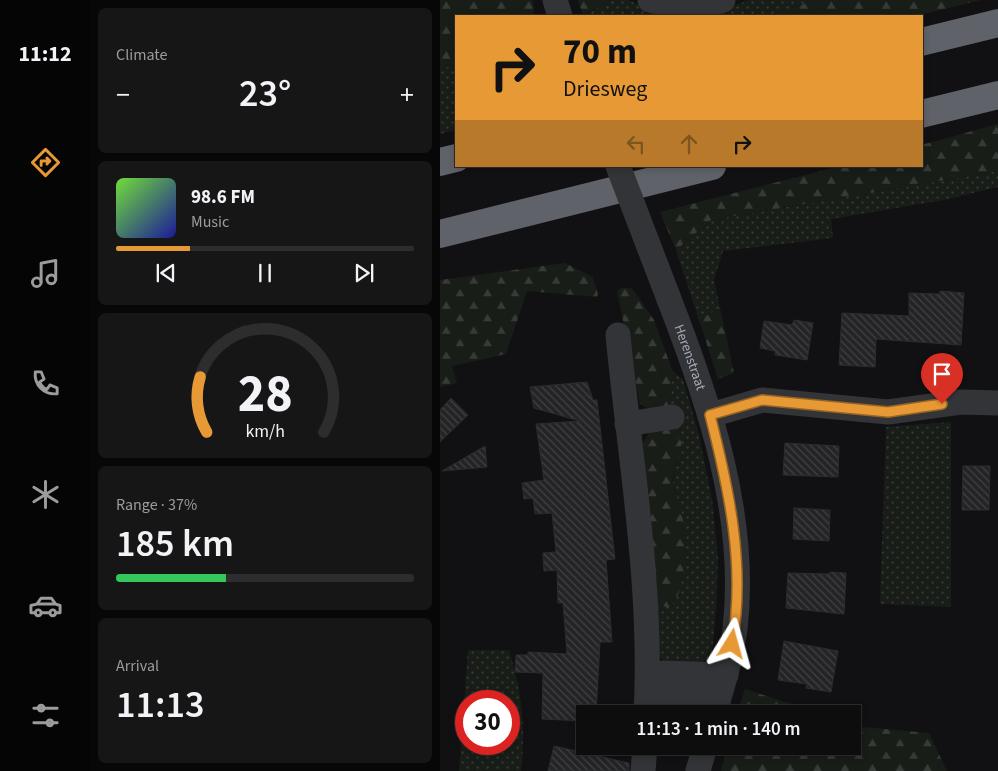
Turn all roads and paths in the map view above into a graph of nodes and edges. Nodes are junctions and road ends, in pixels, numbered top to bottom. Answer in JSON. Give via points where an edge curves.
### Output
{"nodes":[{"id":1,"x":650,"y":0,"type":"edge"},
{"id":2,"x":723,"y":0,"type":"edge"},
{"id":3,"x":998,"y":23,"type":"edge"},
{"id":4,"x":923,"y":42,"type":"edge"},
{"id":5,"x":998,"y":95,"type":"edge"},
{"id":6,"x":923,"y":114,"type":"edge"},
{"id":7,"x":455,"y":158,"type":"edge"},
{"id":8,"x":440,"y":162,"type":"edge"},
{"id":9,"x":618,"y":167,"type":"edge"},
{"id":10,"x":708,"y":167,"type":"edge"},
{"id":11,"x":440,"y":234,"type":"edge"},
{"id":12,"x":618,"y":335,"type":"dead end"},
{"id":13,"x":998,"y":403,"type":"edge"},
{"id":14,"x":710,"y":415,"type":"junction"},
{"id":15,"x":672,"y":417,"type":"dead end"},
{"id":16,"x":627,"y":424,"type":"junction"},
{"id":17,"x":726,"y":675,"type":"junction"},
{"id":18,"x":648,"y":692,"type":"edge"},
{"id":19,"x":710,"y":705,"type":"edge"},
{"id":20,"x":717,"y":705,"type":"edge"},
{"id":21,"x":644,"y":755,"type":"edge"},
{"id":22,"x":702,"y":755,"type":"edge"},
{"id":23,"x":643,"y":771,"type":"edge"},
{"id":24,"x":698,"y":771,"type":"edge"}],
"edges":[{"from":1,"to":2,"type":"street","via":[[674,6],[706,5]]},
{"from":3,"to":4,"type":"highway"},
{"from":5,"to":6,"type":"highway"},
{"from":7,"to":8,"type":"highway"},
{"from":9,"to":14,"type":"street","name":"Herenstraat","bridge":true},
{"from":10,"to":11,"type":"highway"},
{"from":12,"to":16,"type":"street"},
{"from":13,"to":14,"type":"street","via":[[961,402],[888,412],[762,400]]},
{"from":14,"to":17,"type":"street","name":"Herenstraat","via":[[728,484],[737,570],[735,628]]},
{"from":15,"to":16,"type":"street"},
{"from":16,"to":18,"type":"street","via":[[646,597]]},
{"from":17,"to":18,"type":"street","via":[[658,673]]},
{"from":17,"to":20,"type":"street","name":"Herenstraat"},
{"from":18,"to":19,"type":"street","name":"Herenstraat","via":[[687,693]]},
{"from":21,"to":23,"type":"street"},
{"from":22,"to":24,"type":"street"}]}
